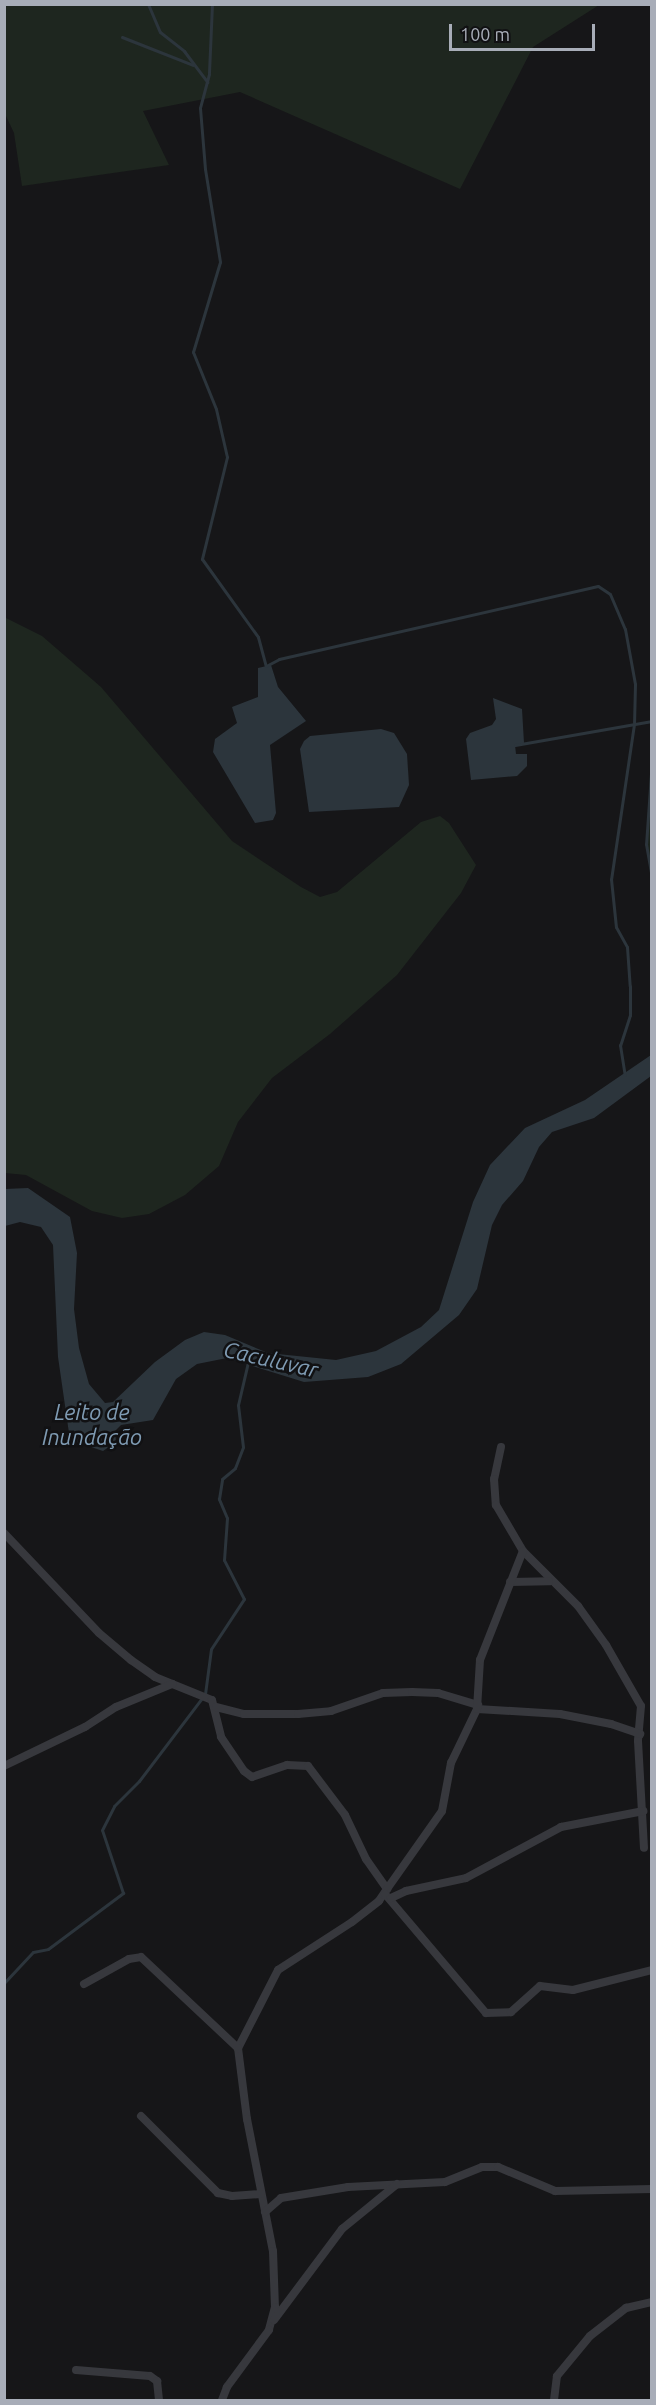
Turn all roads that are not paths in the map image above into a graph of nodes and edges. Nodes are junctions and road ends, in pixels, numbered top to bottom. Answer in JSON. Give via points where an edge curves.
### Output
{"nodes":[{"id":1,"x":501,"y":1447,"type":"dead end"},
{"id":2,"x":4,"y":1533,"type":"edge"},
{"id":3,"x":523,"y":1551,"type":"junction"},
{"id":4,"x":510,"y":1581,"type":"junction"},
{"id":5,"x":549,"y":1581,"type":"junction"},
{"id":6,"x":172,"y":1684,"type":"junction"},
{"id":7,"x":216,"y":1707,"type":"junction"},
{"id":8,"x":477,"y":1707,"type":"junction"},
{"id":9,"x":640,"y":1734,"type":"junction"},
{"id":10,"x":4,"y":1766,"type":"edge"},
{"id":11,"x":643,"y":1811,"type":"junction"},
{"id":12,"x":644,"y":1848,"type":"dead end"},
{"id":13,"x":388,"y":1894,"type":"junction"},
{"id":14,"x":651,"y":1970,"type":"edge"},
{"id":15,"x":84,"y":1984,"type":"dead end"},
{"id":16,"x":238,"y":2048,"type":"junction"},
{"id":17,"x":141,"y":2116,"type":"dead end"},
{"id":18,"x":398,"y":2183,"type":"junction"},
{"id":19,"x":651,"y":2189,"type":"edge"},
{"id":20,"x":261,"y":2194,"type":"junction"},
{"id":21,"x":265,"y":2212,"type":"junction"},
{"id":22,"x":651,"y":2302,"type":"edge"},
{"id":23,"x":274,"y":2320,"type":"junction"},
{"id":24,"x":76,"y":2370,"type":"dead end"},
{"id":25,"x":159,"y":2400,"type":"edge"},
{"id":26,"x":222,"y":2400,"type":"edge"},
{"id":27,"x":554,"y":2400,"type":"edge"}],
"edges":[{"from":1,"to":3,"type":"street","via":[[493,1495]]},
{"from":2,"to":6,"type":"street","via":[[99,1633],[131,1660]]},
{"from":3,"to":4,"type":"street"},
{"from":3,"to":5,"type":"street"},
{"from":4,"to":5,"type":"street"},
{"from":4,"to":8,"type":"street","via":[[480,1660]]},
{"from":5,"to":9,"type":"street","via":[[578,1606],[606,1646],[640,1706]]},
{"from":6,"to":7,"type":"street","via":[[205,1694]]},
{"from":6,"to":10,"type":"street","via":[[116,1707],[85,1727]]},
{"from":7,"to":8,"type":"street","via":[[244,1714],[298,1714],[331,1711],[383,1694],[412,1692],[438,1693]]},
{"from":7,"to":13,"type":"street","via":[[221,1737],[252,1777],[297,1764],[316,1773]]},
{"from":8,"to":9,"type":"street","via":[[561,1714]]},
{"from":8,"to":13,"type":"street","via":[[457,1745],[438,1818]]},
{"from":9,"to":11,"type":"street"},
{"from":11,"to":12,"type":"street"},
{"from":11,"to":13,"type":"street","via":[[561,1827],[466,1878]]},
{"from":13,"to":14,"type":"street","via":[[486,2013],[511,2012],[540,1986],[573,1990]]},
{"from":13,"to":16,"type":"street","via":[[278,1970]]},
{"from":15,"to":16,"type":"street","via":[[129,1959],[141,1957]]},
{"from":16,"to":20,"type":"street"},
{"from":17,"to":20,"type":"street","via":[[218,2193]]},
{"from":18,"to":19,"type":"street","via":[[445,2182],[482,2167],[498,2167],[555,2191]]},
{"from":18,"to":21,"type":"street","via":[[282,2198]]},
{"from":18,"to":23,"type":"street","via":[[347,2224]]},
{"from":20,"to":21,"type":"street"},
{"from":21,"to":23,"type":"street","via":[[273,2251]]},
{"from":22,"to":27,"type":"street","via":[[626,2308],[590,2336],[557,2376]]},
{"from":23,"to":26,"type":"street"},
{"from":24,"to":25,"type":"street","via":[[150,2376],[157,2381]]}]}
